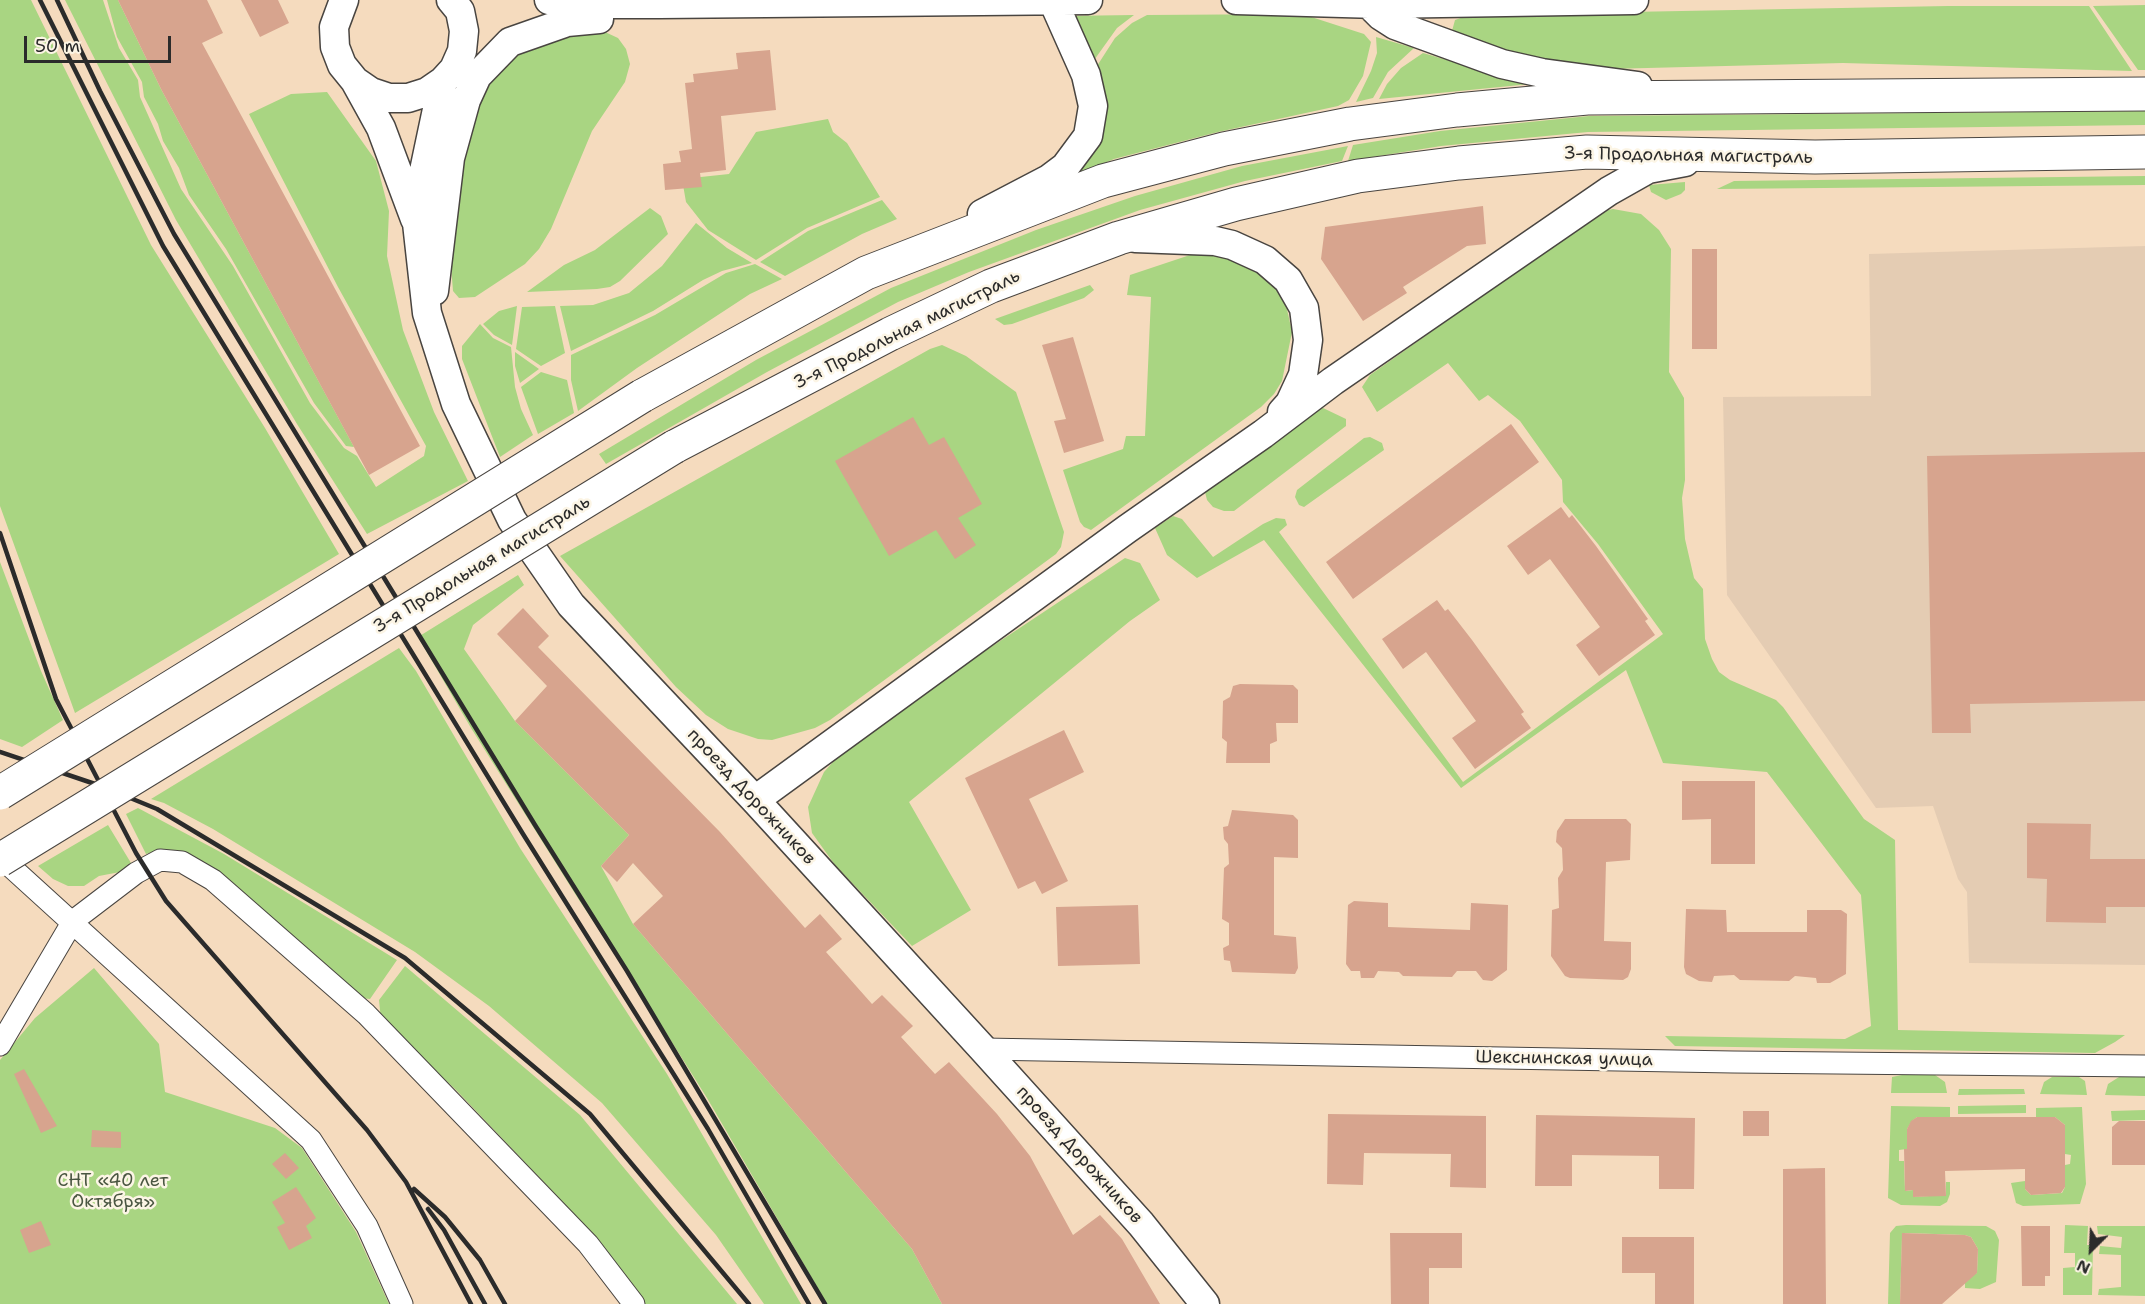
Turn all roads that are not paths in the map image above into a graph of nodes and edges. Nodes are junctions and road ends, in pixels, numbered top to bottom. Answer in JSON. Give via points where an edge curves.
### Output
{"nodes":[{"id":1,"x":344,"y":0,"type":"edge"},
{"id":2,"x":451,"y":0,"type":"edge"},
{"id":3,"x":1088,"y":0,"type":"edge"},
{"id":4,"x":1236,"y":0,"type":"edge"},
{"id":5,"x":1634,"y":0,"type":"edge"},
{"id":6,"x":1053,"y":1,"type":"edge"},
{"id":7,"x":556,"y":2,"type":"edge"},
{"id":8,"x":641,"y":2,"type":"edge"},
{"id":9,"x":1369,"y":4,"type":"junction"},
{"id":10,"x":448,"y":75,"type":"junction"},
{"id":11,"x":355,"y":81,"type":"junction"},
{"id":12,"x":2145,"y":94,"type":"edge"},
{"id":13,"x":1817,"y":95,"type":"junction"},
{"id":14,"x":2145,"y":152,"type":"edge"},
{"id":15,"x":1815,"y":158,"type":"junction"},
{"id":16,"x":417,"y":223,"type":"junction"},
{"id":17,"x":1119,"y":238,"type":"junction"},
{"id":18,"x":866,"y":273,"type":"junction"},
{"id":19,"x":427,"y":314,"type":"junction"},
{"id":20,"x":1263,"y":434,"type":"junction"},
{"id":21,"x":0,"y":793,"type":"edge"},
{"id":22,"x":755,"y":800,"type":"junction"},
{"id":23,"x":0,"y":859,"type":"edge"},
{"id":24,"x":73,"y":921,"type":"junction"},
{"id":25,"x":0,"y":1044,"type":"edge"},
{"id":26,"x":983,"y":1049,"type":"junction"},
{"id":27,"x":2145,"y":1066,"type":"edge"},
{"id":28,"x":402,"y":1304,"type":"edge"},
{"id":29,"x":634,"y":1304,"type":"edge"},
{"id":30,"x":1205,"y":1304,"type":"edge"}],
"edges":[{"from":1,"to":11,"type":"main road","name":"проезд Дорожников","via":[[334,27],[335,47],[342,65]]},
{"from":2,"to":10,"type":"main road","via":[[460,11],[464,31],[462,51]]},
{"from":3,"to":6,"type":"main road","name":"проезд Дорожников"},
{"from":4,"to":9,"type":"main road"},
{"from":5,"to":9,"type":"main road"},
{"from":6,"to":8,"type":"main road","name":"проезд Дорожников"},
{"from":6,"to":18,"type":"main road","via":[[1080,59],[1093,106],[1088,136],[1078,153],[1034,188]]},
{"from":7,"to":8,"type":"main road","name":"проезд Дорожников"},
{"from":7,"to":10,"type":"main road","name":"проезд Дорожников","via":[[501,25],[475,44]]},
{"from":8,"to":19,"type":"main road","via":[[603,19],[567,22],[510,42],[477,76],[450,158],[437,282]]},
{"from":9,"to":13,"type":"main road","via":[[1395,25],[1502,64],[1542,73],[1624,85]]},
{"from":10,"to":11,"type":"main road","via":[[427,92],[408,98],[370,92]]},
{"from":10,"to":16,"type":"main road","name":"проезд Дорожников","via":[[424,171]]},
{"from":11,"to":16,"type":"main road","name":"проезд Дорожников","via":[[381,128]]},
{"from":12,"to":13,"type":"highway"},
{"from":13,"to":18,"type":"highway","via":[[1587,98],[1350,124],[1224,149],[1103,181]]},
{"from":14,"to":15,"type":"highway","name":"3-я Продольная магистраль"},
{"from":15,"to":17,"type":"highway","name":"3-я Продольная магистраль","via":[[1587,152],[1459,163],[1358,176],[1236,204]]},
{"from":15,"to":20,"type":"main road","via":[[1720,158],[1667,164],[1630,178],[1333,381]]},
{"from":16,"to":19,"type":"main road","name":"проезд Дорожников"},
{"from":17,"to":20,"type":"main road","via":[[1232,245],[1265,260],[1288,280],[1304,308],[1308,358],[1290,403]]},
{"from":17,"to":23,"type":"highway","name":"3-я Продольная магистраль","bridge":true,"via":[[991,285],[674,447]]},
{"from":18,"to":21,"type":"highway","bridge":true,"via":[[642,396]]},
{"from":19,"to":22,"type":"main road","name":"проезд Дорожников","via":[[456,404],[512,520],[571,605]]},
{"from":20,"to":22,"type":"main road"},
{"from":22,"to":26,"type":"main road","name":"проезд Дорожников"},
{"from":23,"to":24,"type":"street"},
{"from":24,"to":25,"type":"street"},
{"from":24,"to":28,"type":"street","via":[[311,1140],[367,1226]]},
{"from":24,"to":29,"type":"street","via":[[136,873],[160,860],[182,862],[213,880],[366,1014],[588,1244]]},
{"from":26,"to":27,"type":"street","name":"Шекснинская улица"},
{"from":26,"to":30,"type":"main road","name":"проезд Дорожников","via":[[1141,1224]]}]}
